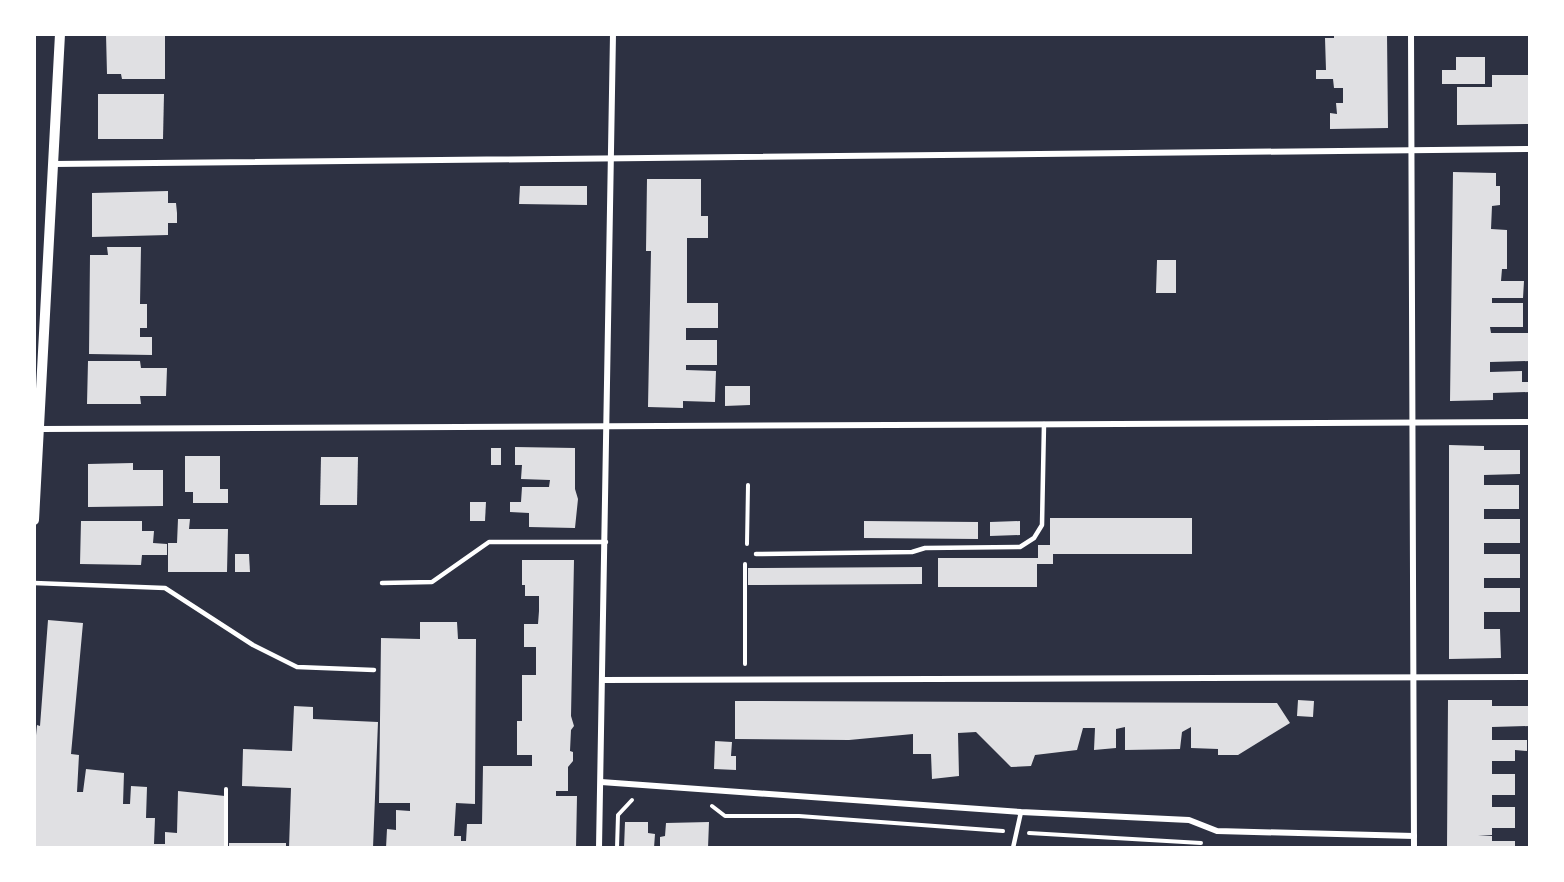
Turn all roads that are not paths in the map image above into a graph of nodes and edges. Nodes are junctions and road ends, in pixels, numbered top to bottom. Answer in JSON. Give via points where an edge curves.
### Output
{"nodes":[{"id":1,"x":60,"y":34,"type":"edge"},
{"id":2,"x":613,"y":34,"type":"edge"},
{"id":3,"x":1411,"y":34,"type":"edge"},
{"id":4,"x":1411,"y":148,"type":"junction"},
{"id":5,"x":1530,"y":148,"type":"edge"},
{"id":6,"x":612,"y":157,"type":"junction"},
{"id":7,"x":53,"y":164,"type":"junction"},
{"id":8,"x":1413,"y":422,"type":"junction"},
{"id":9,"x":1530,"y":422,"type":"edge"},
{"id":10,"x":1044,"y":424,"type":"junction"},
{"id":11,"x":608,"y":426,"type":"junction"},
{"id":12,"x":41,"y":429,"type":"junction"},
{"id":13,"x":34,"y":520,"type":"edge"},
{"id":14,"x":606,"y":542,"type":"junction"},
{"id":15,"x":756,"y":554,"type":"dead end"},
{"id":16,"x":34,"y":582,"type":"edge"},
{"id":17,"x":382,"y":583,"type":"dead end"},
{"id":18,"x":374,"y":670,"type":"dead end"},
{"id":19,"x":1414,"y":677,"type":"junction"},
{"id":20,"x":1530,"y":677,"type":"edge"},
{"id":21,"x":604,"y":680,"type":"junction"},
{"id":22,"x":601,"y":782,"type":"junction"},
{"id":23,"x":1021,"y":812,"type":"junction"},
{"id":24,"x":1414,"y":836,"type":"junction"},
{"id":25,"x":599,"y":848,"type":"edge"},
{"id":26,"x":1013,"y":848,"type":"edge"},
{"id":27,"x":1414,"y":848,"type":"edge"}],
"edges":[{"from":1,"to":7,"type":"street"},
{"from":2,"to":6,"type":"street"},
{"from":3,"to":4,"type":"street"},
{"from":4,"to":5,"type":"street"},
{"from":4,"to":6,"type":"street"},
{"from":4,"to":8,"type":"street"},
{"from":6,"to":7,"type":"street"},
{"from":6,"to":11,"type":"street"},
{"from":7,"to":12,"type":"street"},
{"from":8,"to":9,"type":"street"},
{"from":8,"to":10,"type":"street"},
{"from":8,"to":19,"type":"street"},
{"from":10,"to":11,"type":"street"},
{"from":10,"to":15,"type":"lane","via":[[1042,525],[1034,538],[1020,547]]},
{"from":11,"to":12,"type":"street"},
{"from":11,"to":14,"type":"street"},
{"from":12,"to":13,"type":"street"},
{"from":14,"to":17,"type":"lane","via":[[489,542],[432,582]]},
{"from":14,"to":21,"type":"street"},
{"from":16,"to":18,"type":"lane","via":[[165,588],[253,645],[297,667]]},
{"from":19,"to":20,"type":"street"},
{"from":19,"to":21,"type":"street"},
{"from":19,"to":24,"type":"street"},
{"from":21,"to":22,"type":"street"},
{"from":22,"to":23,"type":"street"},
{"from":22,"to":25,"type":"street"},
{"from":23,"to":24,"type":"street","via":[[1189,820],[1217,831]]},
{"from":23,"to":26,"type":"lane"},
{"from":24,"to":27,"type":"street"}]}
